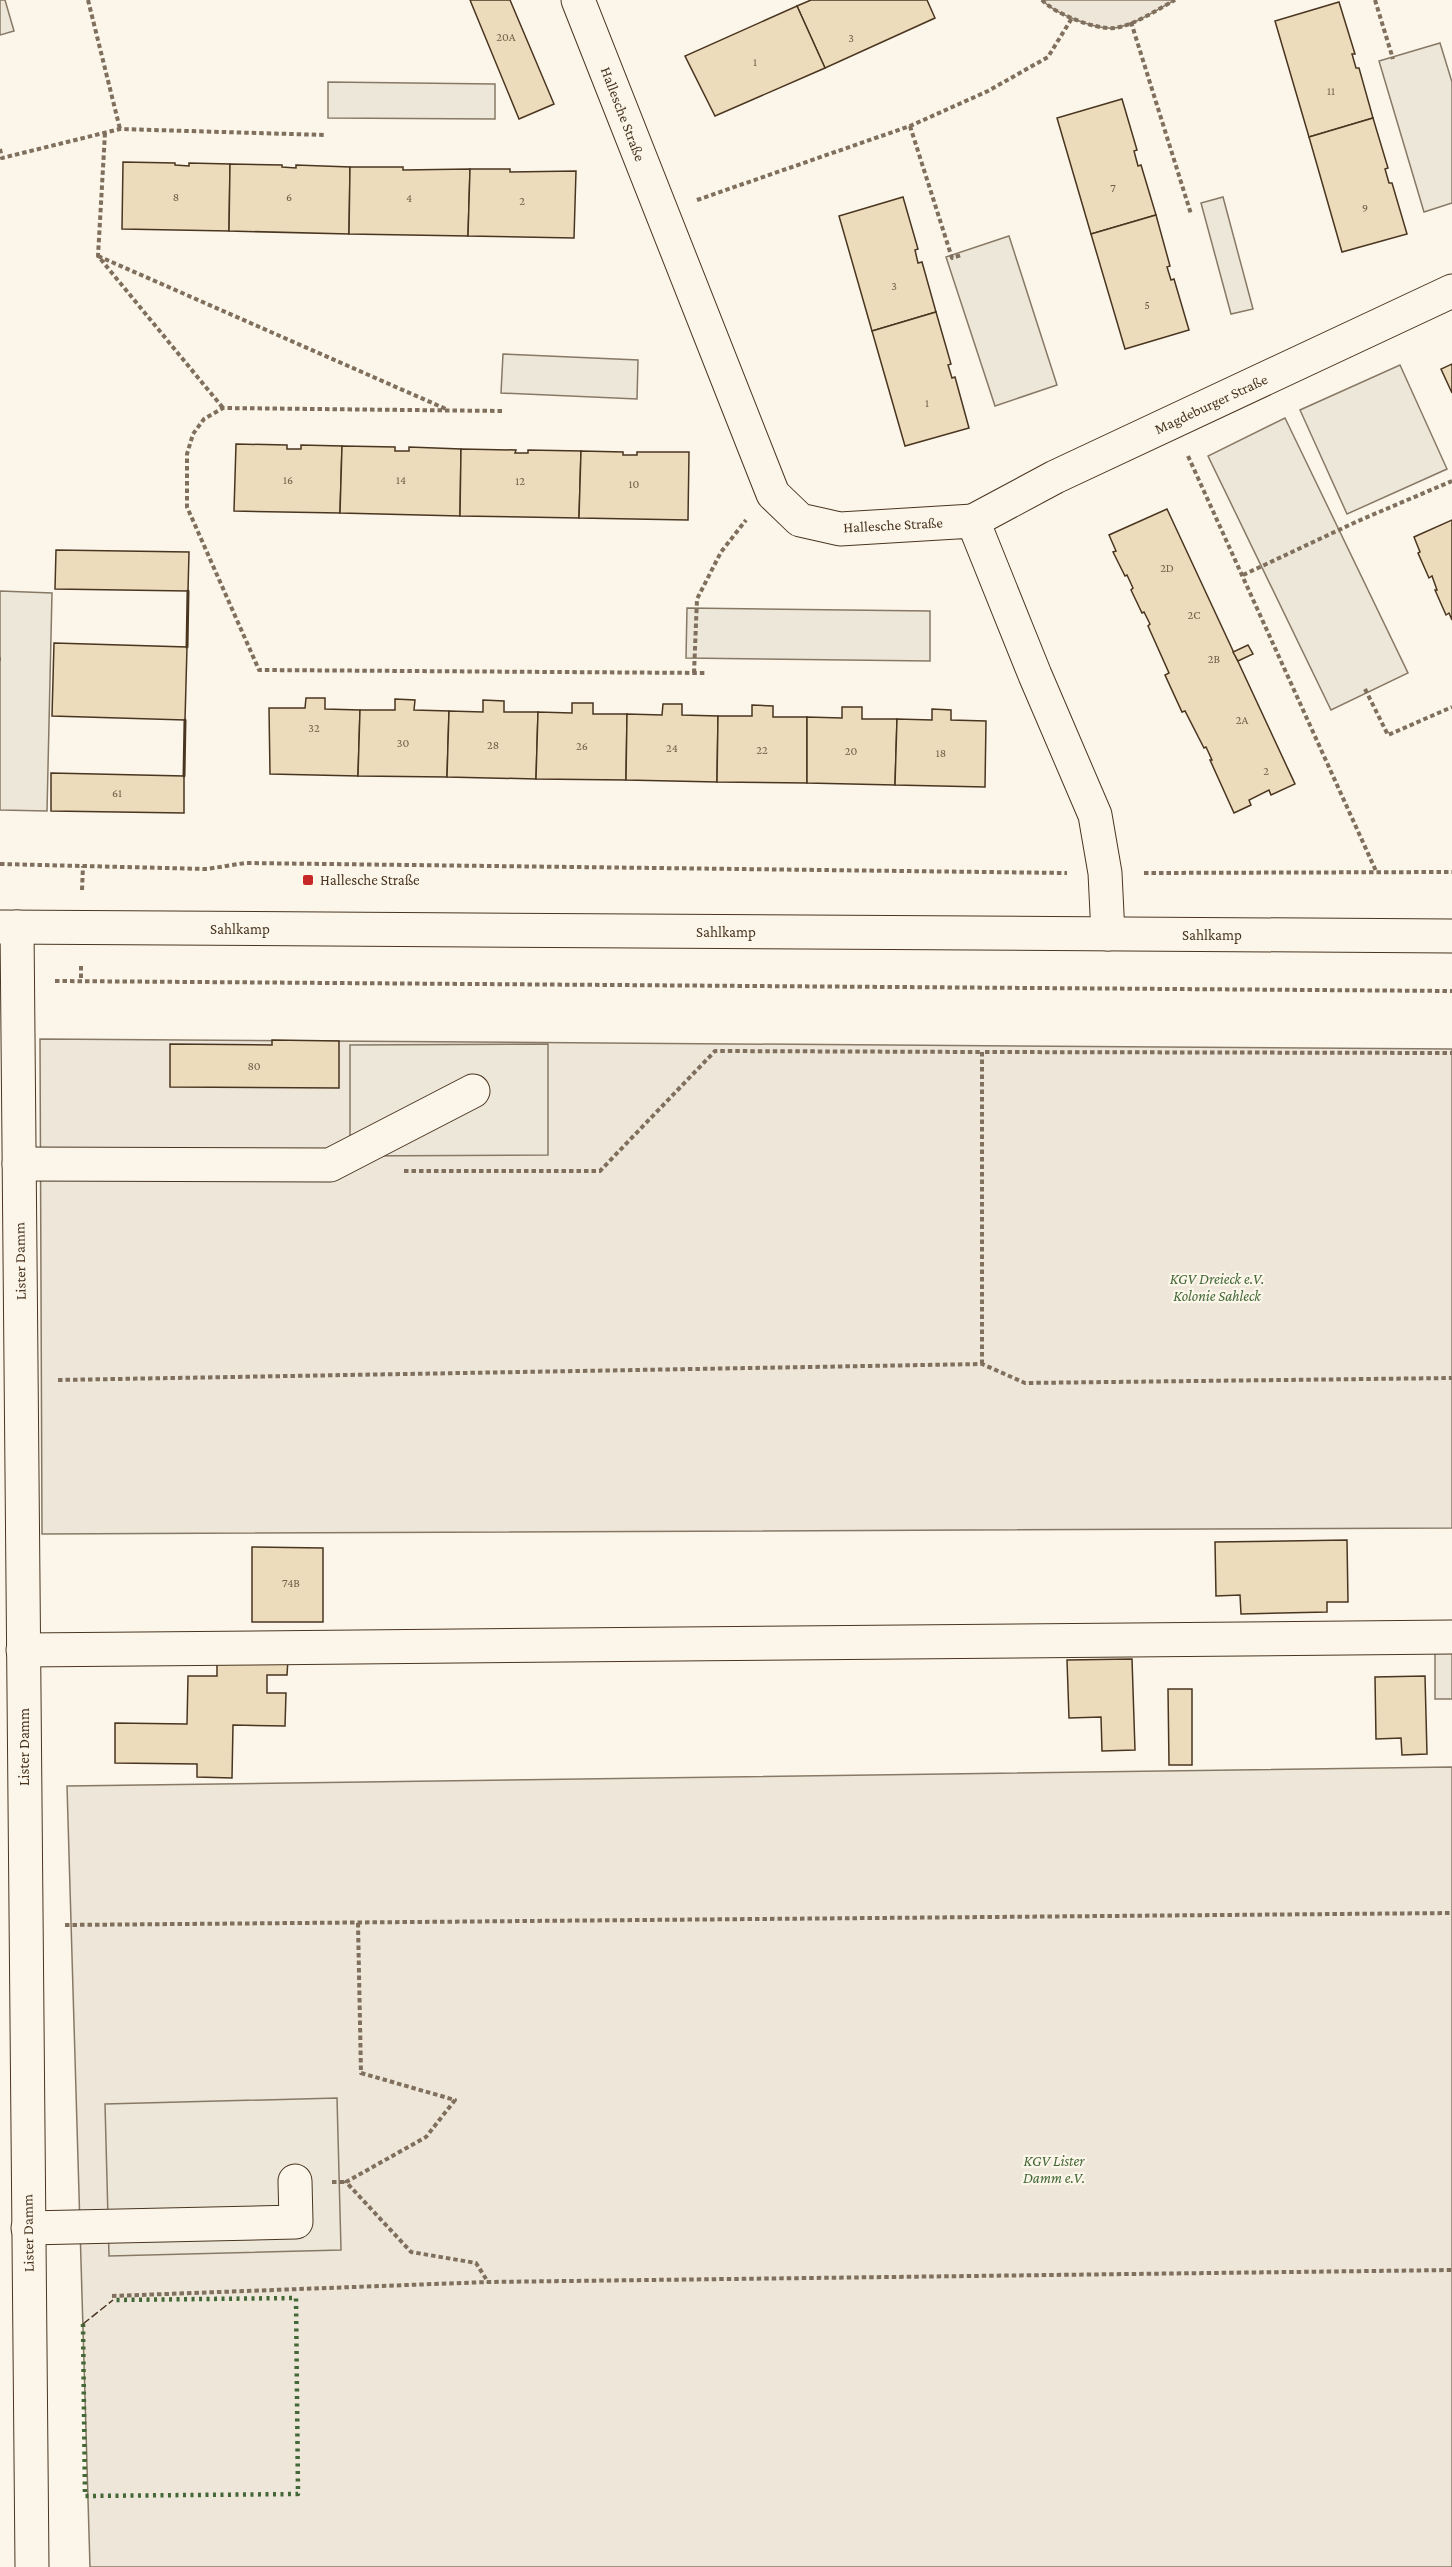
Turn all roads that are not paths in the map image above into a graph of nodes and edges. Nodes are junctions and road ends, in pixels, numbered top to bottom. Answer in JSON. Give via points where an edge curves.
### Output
{"nodes":[{"id":1,"x":578,"y":0,"type":"edge"},
{"id":2,"x":1452,"y":291,"type":"edge"},
{"id":3,"x":973,"y":521,"type":"junction"},
{"id":4,"x":9,"y":927,"type":"edge"},
{"id":5,"x":1108,"y":934,"type":"junction"},
{"id":6,"x":1452,"y":936,"type":"edge"},
{"id":7,"x":473,"y":1091,"type":"dead end"},
{"id":8,"x":20,"y":1164,"type":"junction"},
{"id":9,"x":1452,"y":1637,"type":"edge"},
{"id":10,"x":23,"y":1650,"type":"junction"},
{"id":11,"x":295,"y":2181,"type":"dead end"},
{"id":12,"x":28,"y":2228,"type":"junction"},
{"id":13,"x":32,"y":2567,"type":"edge"}],
"edges":[{"from":1,"to":3,"type":"street","name":"Hallesche Straße","via":[[773,494],[800,520],[840,529]]},
{"from":2,"to":3,"type":"street","name":"Magdeburger Straße","via":[[1055,477]]},
{"from":3,"to":5,"type":"street","via":[[1095,815],[1105,873]]},
{"from":4,"to":5,"type":"street","name":"Sahlkamp"},
{"from":4,"to":8,"type":"street","name":"Lister Damm","via":[[18,981]]},
{"from":5,"to":6,"type":"street","name":"Sahlkamp"},
{"from":7,"to":8,"type":"street","via":[[330,1165]]},
{"from":8,"to":10,"type":"street","name":"Lister Damm"},
{"from":9,"to":10,"type":"street"},
{"from":10,"to":12,"type":"street","name":"Lister Damm"},
{"from":11,"to":12,"type":"street","via":[[296,2223]]},
{"from":12,"to":13,"type":"street","name":"Lister Damm"}]}
